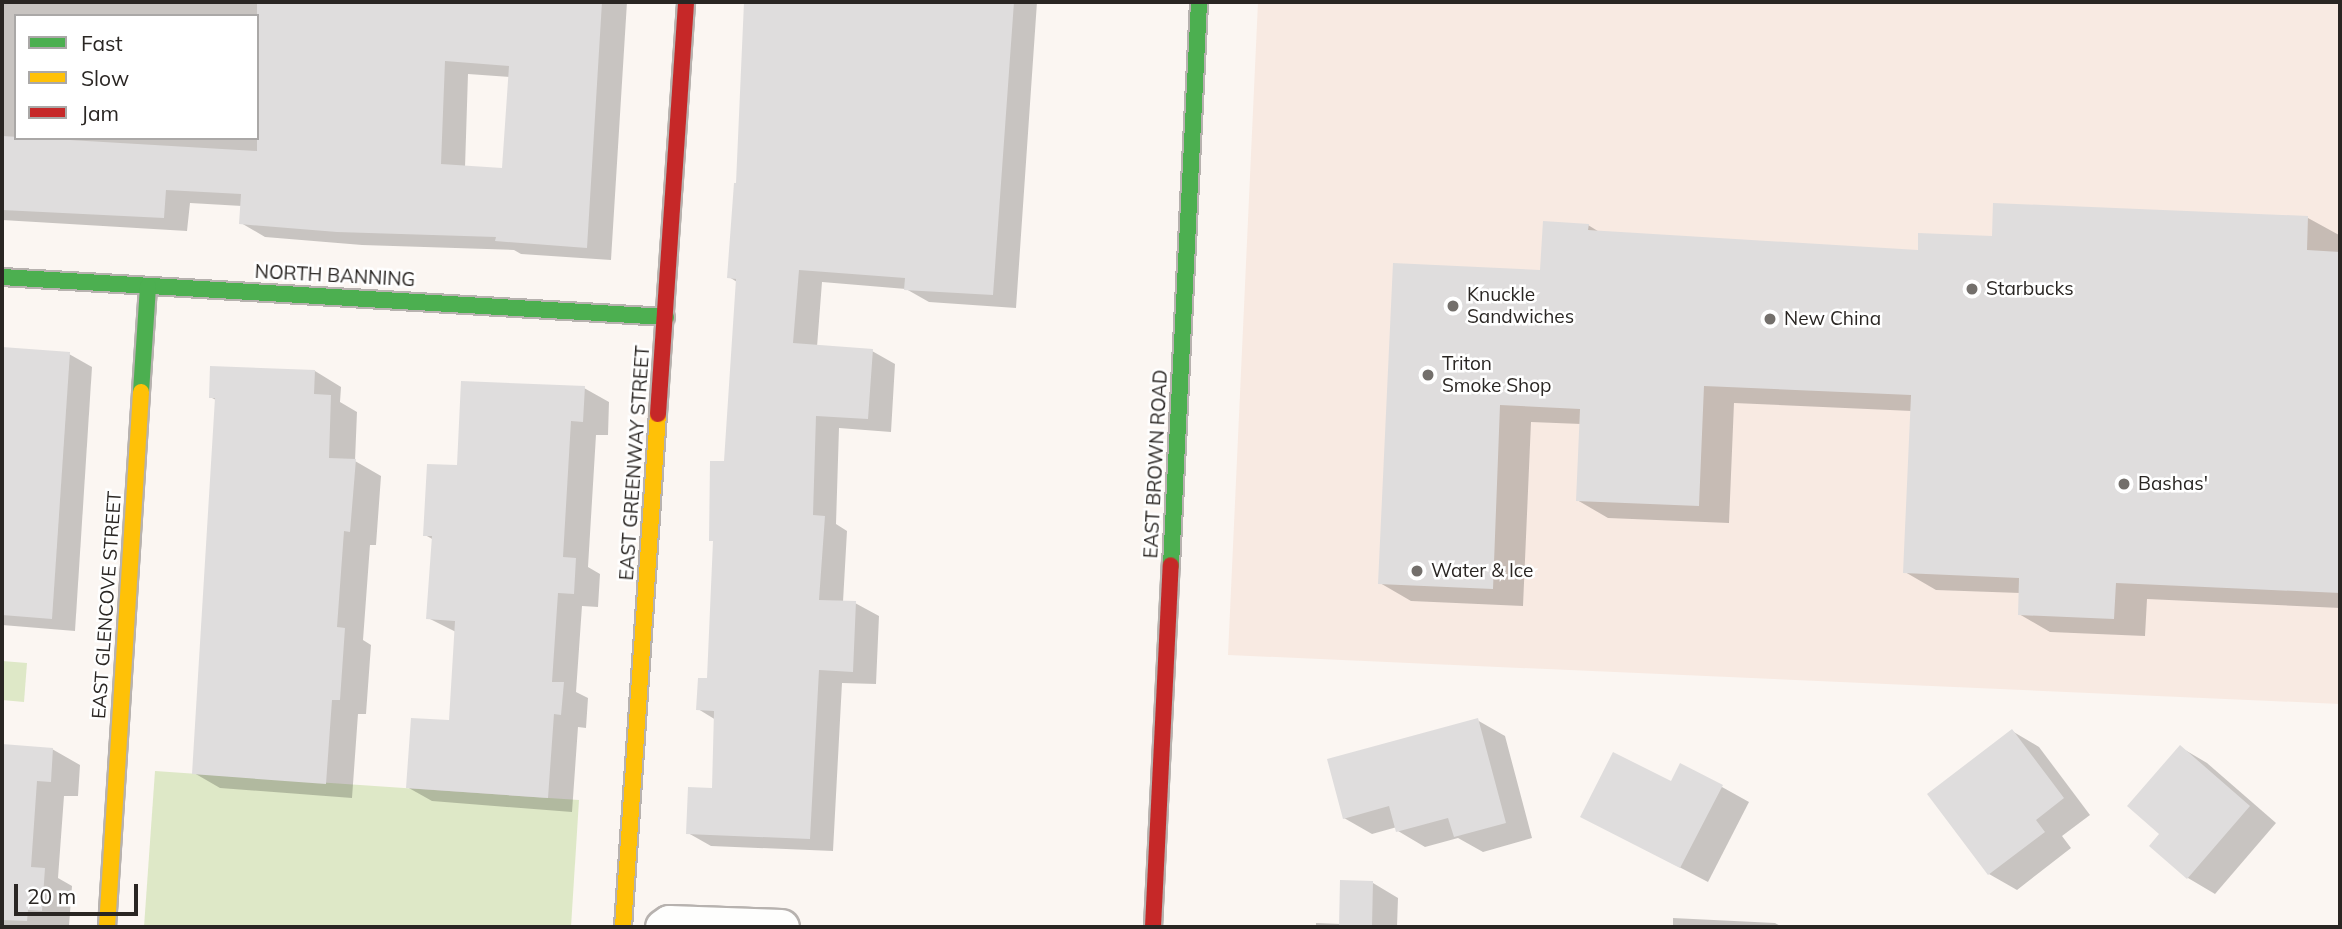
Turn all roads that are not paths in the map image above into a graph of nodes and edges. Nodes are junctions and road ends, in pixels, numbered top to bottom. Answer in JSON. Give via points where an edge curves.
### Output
{"nodes":[{"id":1,"x":686,"y":2,"type":"edge"},
{"id":2,"x":1199,"y":2,"type":"edge"},
{"id":3,"x":2,"y":277,"type":"edge"},
{"id":4,"x":148,"y":286,"type":"junction"},
{"id":5,"x":666,"y":317,"type":"junction"},
{"id":6,"x":107,"y":927,"type":"edge"},
{"id":7,"x":623,"y":927,"type":"edge"},
{"id":8,"x":663,"y":927,"type":"edge"},
{"id":9,"x":781,"y":927,"type":"edge"},
{"id":10,"x":1153,"y":927,"type":"edge"}],
"edges":[{"from":1,"to":5,"type":"street","name":"EAST GREENWAY STREET"},
{"from":2,"to":10,"type":"street","name":"EAST BROWN ROAD"},
{"from":3,"to":4,"type":"street","name":"NORTH BANNING"},
{"from":4,"to":5,"type":"street","name":"NORTH BANNING"},
{"from":4,"to":6,"type":"street","name":"EAST GLENCOVE STREET"},
{"from":5,"to":7,"type":"street","name":"EAST GREENWAY STREET"},
{"from":8,"to":9,"type":"street","via":[[669,923]]}]}
